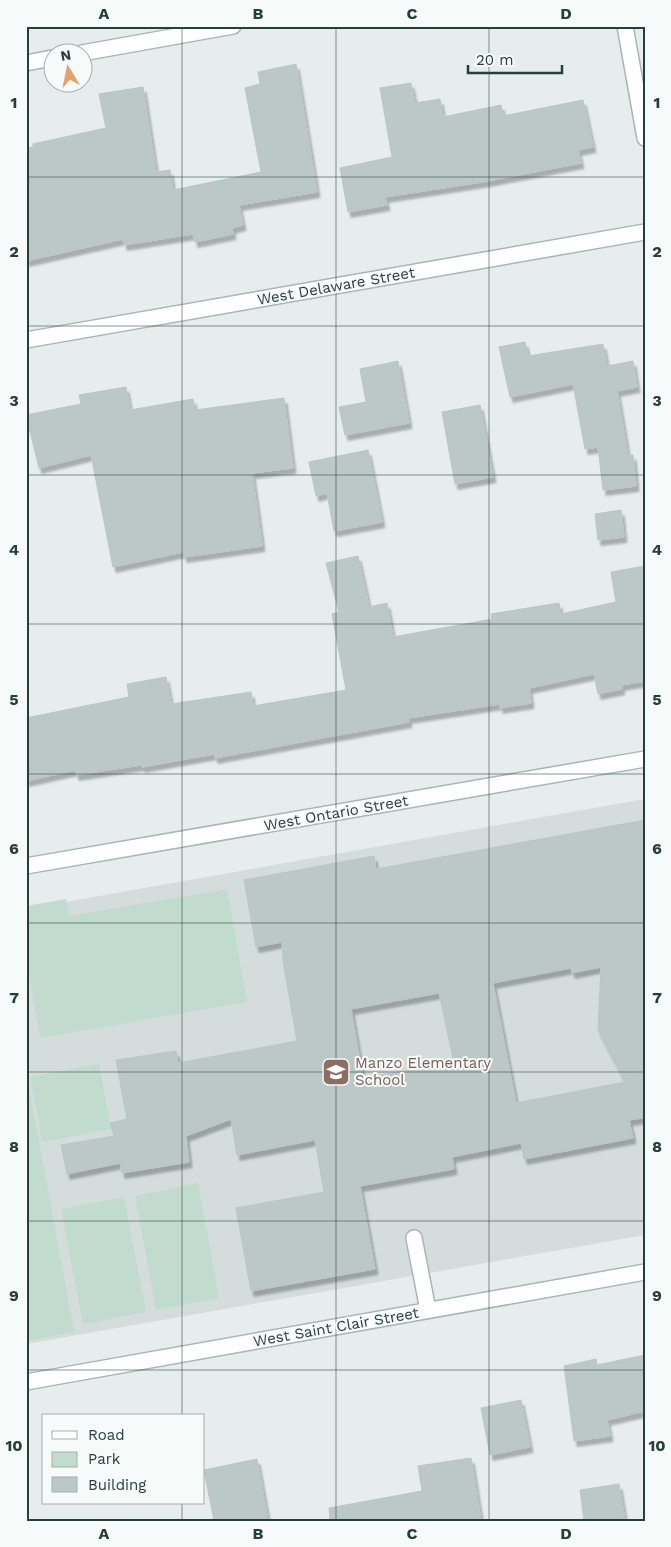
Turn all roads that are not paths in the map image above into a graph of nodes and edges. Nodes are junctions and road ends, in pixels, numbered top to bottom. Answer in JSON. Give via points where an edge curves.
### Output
{"nodes":[{"id":1,"x":234,"y":26,"type":"edge"},
{"id":2,"x":625,"y":26,"type":"edge"},
{"id":3,"x":92,"y":51,"type":"edge"},
{"id":4,"x":42,"y":60,"type":"edge"},
{"id":5,"x":26,"y":63,"type":"edge"},
{"id":6,"x":645,"y":138,"type":"edge"},
{"id":7,"x":645,"y":232,"type":"edge"},
{"id":8,"x":26,"y":340,"type":"edge"},
{"id":9,"x":645,"y":760,"type":"edge"},
{"id":10,"x":26,"y":866,"type":"edge"},
{"id":11,"x":414,"y":1238,"type":"dead end"},
{"id":12,"x":645,"y":1272,"type":"edge"},
{"id":13,"x":428,"y":1310,"type":"junction"},
{"id":14,"x":26,"y":1382,"type":"edge"}],
"edges":[{"from":1,"to":3,"type":"street"},
{"from":2,"to":6,"type":"street"},
{"from":4,"to":5,"type":"street"},
{"from":7,"to":8,"type":"street","name":"West Delaware Street"},
{"from":9,"to":10,"type":"street","name":"West Ontario Street"},
{"from":11,"to":13,"type":"street"},
{"from":12,"to":13,"type":"street","name":"West Saint Clair Street"},
{"from":13,"to":14,"type":"street","name":"West Saint Clair Street"}]}
